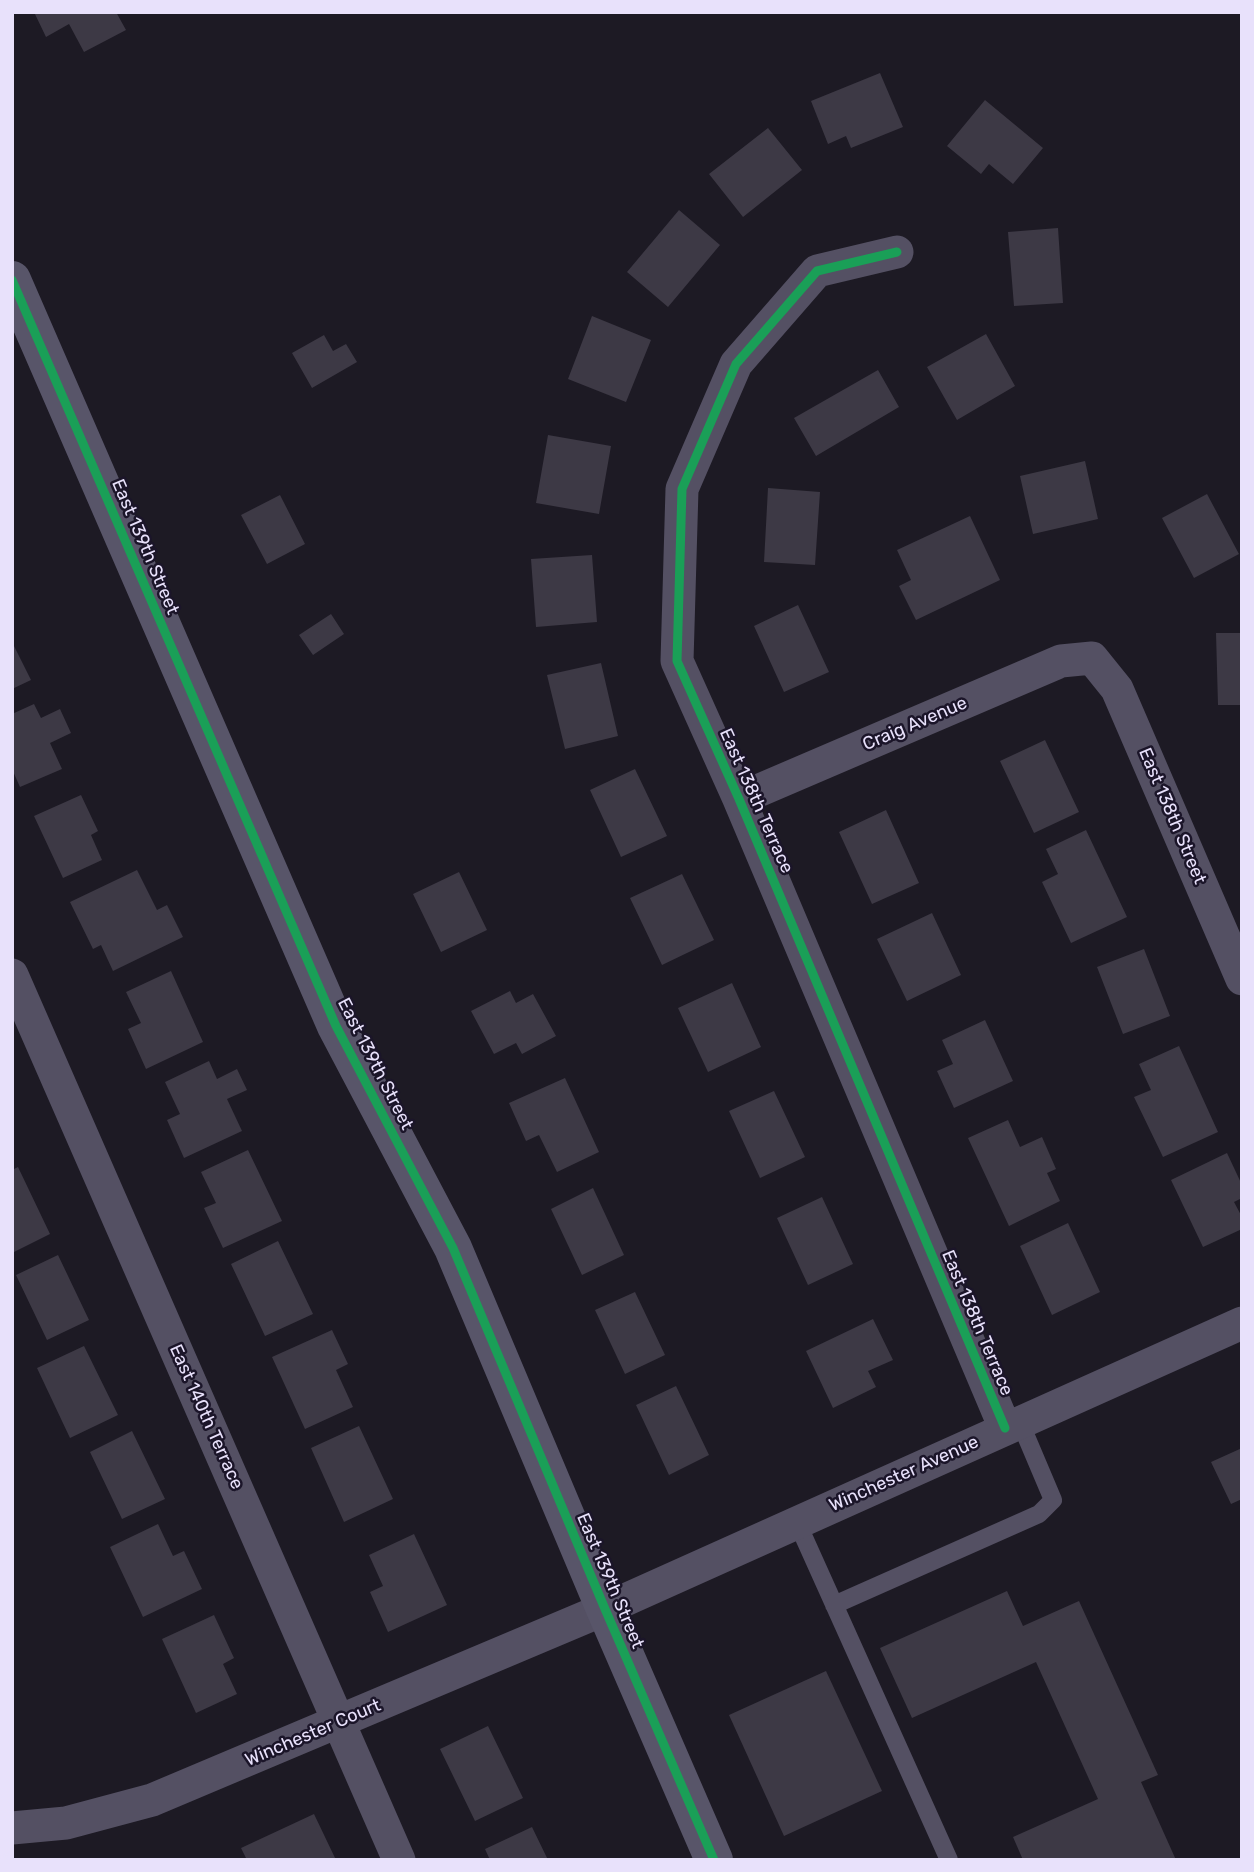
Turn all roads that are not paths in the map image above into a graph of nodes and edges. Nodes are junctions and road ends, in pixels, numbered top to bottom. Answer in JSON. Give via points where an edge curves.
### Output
{"nodes":[{"id":1,"x":897,"y":252,"type":"dead end"},
{"id":2,"x":12,"y":280,"type":"edge"},
{"id":3,"x":1092,"y":659,"type":"joint"},
{"id":4,"x":740,"y":799,"type":"junction"},
{"id":5,"x":12,"y":975,"type":"edge"},
{"id":6,"x":1242,"y":979,"type":"edge"},
{"id":7,"x":1242,"y":1323,"type":"edge"},
{"id":8,"x":1012,"y":1425,"type":"junction"},
{"id":9,"x":797,"y":1522,"type":"junction"},
{"id":10,"x":834,"y":1605,"type":"junction"},
{"id":11,"x":605,"y":1609,"type":"junction"},
{"id":12,"x":339,"y":1722,"type":"junction"},
{"id":13,"x":12,"y":1828,"type":"edge"},
{"id":14,"x":399,"y":1860,"type":"edge"},
{"id":15,"x":714,"y":1860,"type":"edge"},
{"id":16,"x":949,"y":1860,"type":"edge"}],
"edges":[{"from":1,"to":4,"type":"street","name":"East 138th Terrace","via":[[817,271],[736,364],[682,489],[677,661]]},
{"from":2,"to":11,"type":"street","name":"East 139th Street","via":[[336,1026],[453,1248]]},
{"from":3,"to":4,"type":"street","name":"Craig Avenue","via":[[1061,661]]},
{"from":3,"to":6,"type":"street","name":"East 138th Street","via":[[1117,689]]},
{"from":4,"to":8,"type":"street","name":"East 138th Terrace"},
{"from":5,"to":12,"type":"street","name":"East 140th Terrace"},
{"from":7,"to":8,"type":"street","name":"Winchester Avenue"},
{"from":8,"to":9,"type":"street","name":"Winchester Avenue"},
{"from":8,"to":10,"type":"lane","via":[[1053,1500],[1039,1514]]},
{"from":9,"to":10,"type":"lane"},
{"from":9,"to":11,"type":"street","name":"Winchester Avenue"},
{"from":10,"to":16,"type":"lane"},
{"from":11,"to":12,"type":"street","name":"Winchester Court"},
{"from":11,"to":15,"type":"street","name":"East 139th Street"},
{"from":12,"to":13,"type":"street","name":"Winchester Court","via":[[152,1800],[66,1823]]},
{"from":12,"to":14,"type":"street","name":"East 140th Terrace"}]}
